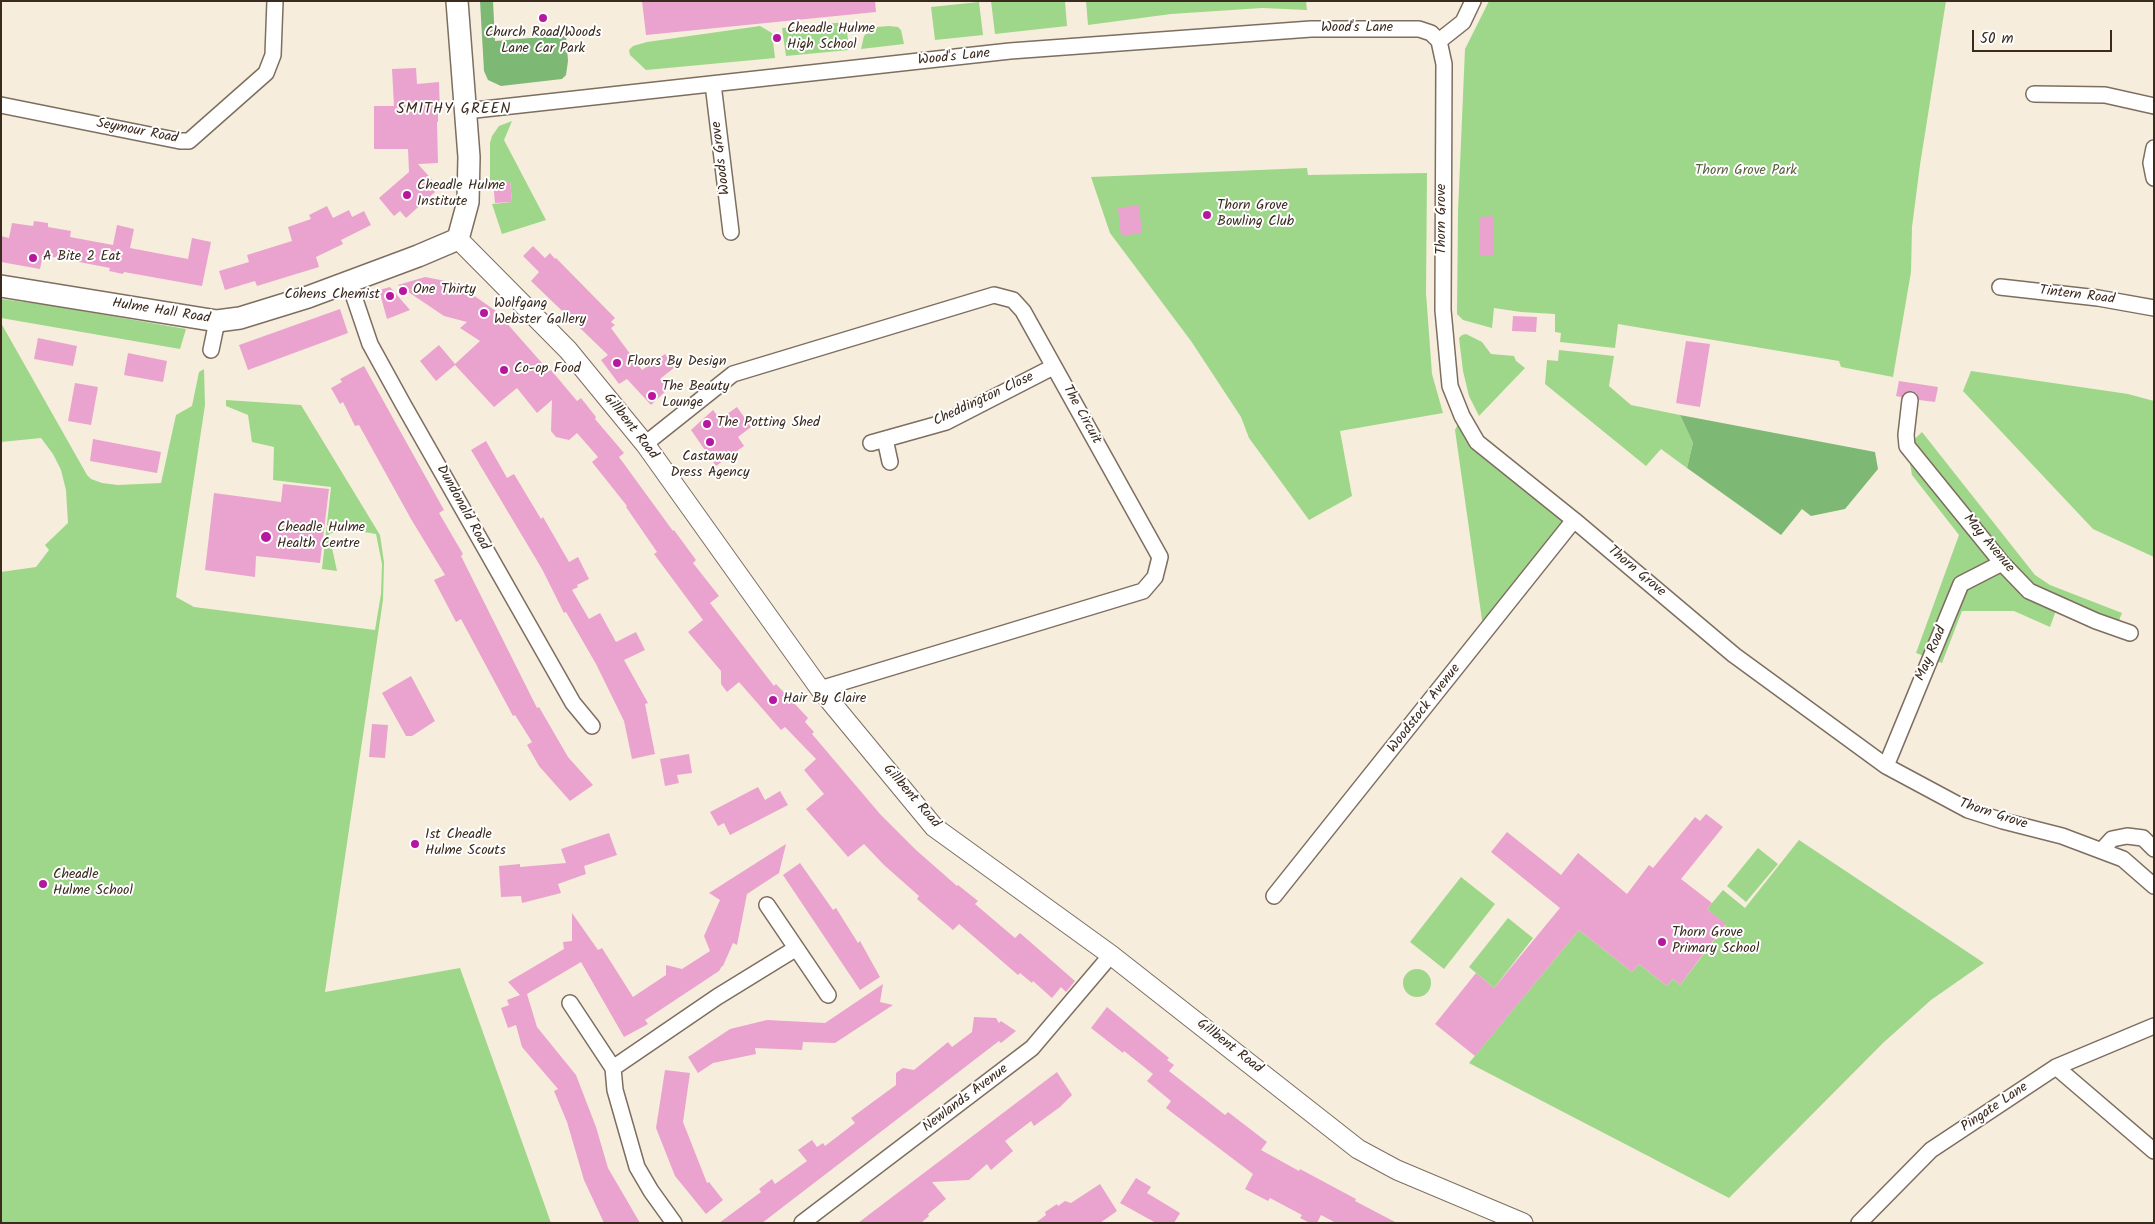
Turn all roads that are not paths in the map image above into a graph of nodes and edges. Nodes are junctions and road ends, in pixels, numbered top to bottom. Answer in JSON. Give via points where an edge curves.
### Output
{"nodes":[{"id":1,"x":275,"y":1,"type":"edge"},
{"id":2,"x":457,"y":1,"type":"edge"},
{"id":3,"x":1473,"y":1,"type":"edge"},
{"id":4,"x":1439,"y":41,"type":"junction"},
{"id":5,"x":713,"y":84,"type":"junction"},
{"id":6,"x":2034,"y":94,"type":"dead end"},
{"id":7,"x":1,"y":105,"type":"edge"},
{"id":8,"x":2154,"y":106,"type":"edge"},
{"id":9,"x":466,"y":111,"type":"junction"},
{"id":10,"x":2154,"y":148,"type":"edge"},
{"id":11,"x":2154,"y":178,"type":"edge"},
{"id":12,"x":731,"y":232,"type":"dead end"},
{"id":13,"x":458,"y":238,"type":"junction"},
{"id":14,"x":349,"y":282,"type":"junction"},
{"id":15,"x":1,"y":286,"type":"edge"},
{"id":16,"x":2000,"y":287,"type":"dead end"},
{"id":17,"x":2154,"y":308,"type":"edge"},
{"id":18,"x":217,"y":321,"type":"junction"},
{"id":19,"x":211,"y":350,"type":"dead end"},
{"id":20,"x":1053,"y":367,"type":"junction"},
{"id":21,"x":1910,"y":400,"type":"dead end"},
{"id":22,"x":645,"y":444,"type":"junction"},
{"id":23,"x":890,"y":462,"type":"dead end"},
{"id":24,"x":1574,"y":520,"type":"junction"},
{"id":25,"x":2002,"y":563,"type":"junction"},
{"id":26,"x":2130,"y":633,"type":"dead end"},
{"id":27,"x":820,"y":689,"type":"junction"},
{"id":28,"x":592,"y":726,"type":"dead end"},
{"id":29,"x":1886,"y":766,"type":"junction"},
{"id":30,"x":2154,"y":849,"type":"edge"},
{"id":31,"x":2102,"y":850,"type":"junction"},
{"id":32,"x":2154,"y":886,"type":"edge"},
{"id":33,"x":1274,"y":896,"type":"dead end"},
{"id":34,"x":767,"y":905,"type":"dead end"},
{"id":35,"x":796,"y":949,"type":"junction"},
{"id":36,"x":1111,"y":955,"type":"junction"},
{"id":37,"x":828,"y":995,"type":"dead end"},
{"id":38,"x":570,"y":1003,"type":"dead end"},
{"id":39,"x":2154,"y":1026,"type":"edge"},
{"id":40,"x":2056,"y":1067,"type":"junction"},
{"id":41,"x":613,"y":1068,"type":"junction"},
{"id":42,"x":2154,"y":1151,"type":"edge"},
{"id":43,"x":674,"y":1223,"type":"edge"},
{"id":44,"x":802,"y":1223,"type":"edge"},
{"id":45,"x":1523,"y":1223,"type":"edge"},
{"id":46,"x":1859,"y":1223,"type":"edge"}],
"edges":[{"from":1,"to":7,"type":"street","name":"Seymour Road","via":[[273,55],[266,72],[189,142]]},
{"from":2,"to":9,"type":"main road"},
{"from":3,"to":4,"type":"street","via":[[1463,22]]},
{"from":4,"to":5,"type":"street","name":"Wood's Lane","via":[[1431,33],[1419,29],[1311,29],[1010,51]]},
{"from":4,"to":24,"type":"street","name":"Thorn Grove","via":[[1444,64],[1443,310],[1450,386],[1477,442]]},
{"from":5,"to":9,"type":"street","name":"Wood's Lane"},
{"from":5,"to":12,"type":"street","name":"Woods Grove"},
{"from":6,"to":8,"type":"street","via":[[2105,95]]},
{"from":9,"to":13,"type":"main road","via":[[468,202]]},
{"from":10,"to":11,"type":"street","via":[[2151,163]]},
{"from":13,"to":14,"type":"main road","name":"Hulme Hall Road"},
{"from":13,"to":22,"type":"street","name":"Gillbent Road","via":[[568,350]]},
{"from":14,"to":18,"type":"main road","name":"Hulme Hall Road","via":[[240,318]]},
{"from":14,"to":28,"type":"street","name":"Dundonald Road","via":[[370,344],[573,703]]},
{"from":15,"to":18,"type":"main road","name":"Hulme Hall Road"},
{"from":16,"to":17,"type":"street","name":"Tintern Road"},
{"from":18,"to":19,"type":"street"},
{"from":20,"to":22,"type":"street","name":"The Circuit","via":[[1013,300],[994,295],[733,374]]},
{"from":20,"to":23,"type":"street","name":"Cheddington Close","via":[[946,422],[878,441]]},
{"from":20,"to":27,"type":"street","name":"The Circuit","via":[[1160,557],[1155,577],[1143,591]]},
{"from":21,"to":25,"type":"street","name":"May Avenue","via":[[1907,446]]},
{"from":22,"to":27,"type":"street","name":"Gillbent Road"},
{"from":24,"to":29,"type":"street","name":"Thorn Grove","via":[[1734,655]]},
{"from":24,"to":33,"type":"street","name":"Woodstock Avenue"},
{"from":25,"to":26,"type":"street","name":"May Avenue","via":[[2029,591]]},
{"from":25,"to":29,"type":"street","name":"May Road","via":[[1961,584]]},
{"from":27,"to":36,"type":"street","name":"Gillbent Road","via":[[934,827]]},
{"from":29,"to":31,"type":"street","name":"Thorn Grove","via":[[1968,810]]},
{"from":30,"to":31,"type":"street","via":[[2143,838],[2127,836],[2112,839]]},
{"from":31,"to":32,"type":"street","name":"Thorn Grove","via":[[2123,859]]},
{"from":34,"to":35,"type":"street"},
{"from":35,"to":37,"type":"street"},
{"from":35,"to":41,"type":"street","via":[[717,997]]},
{"from":36,"to":44,"type":"street","name":"Newlands Avenue","via":[[1032,1048]]},
{"from":36,"to":45,"type":"street","name":"Gillbent Road","via":[[1358,1149],[1397,1170]]},
{"from":38,"to":41,"type":"street"},
{"from":39,"to":40,"type":"street","name":"Pingate Lane"},
{"from":40,"to":42,"type":"street"},
{"from":40,"to":46,"type":"street","name":"Pingate Lane","via":[[1931,1150]]},
{"from":41,"to":43,"type":"street","via":[[614,1090],[637,1167]]}]}
